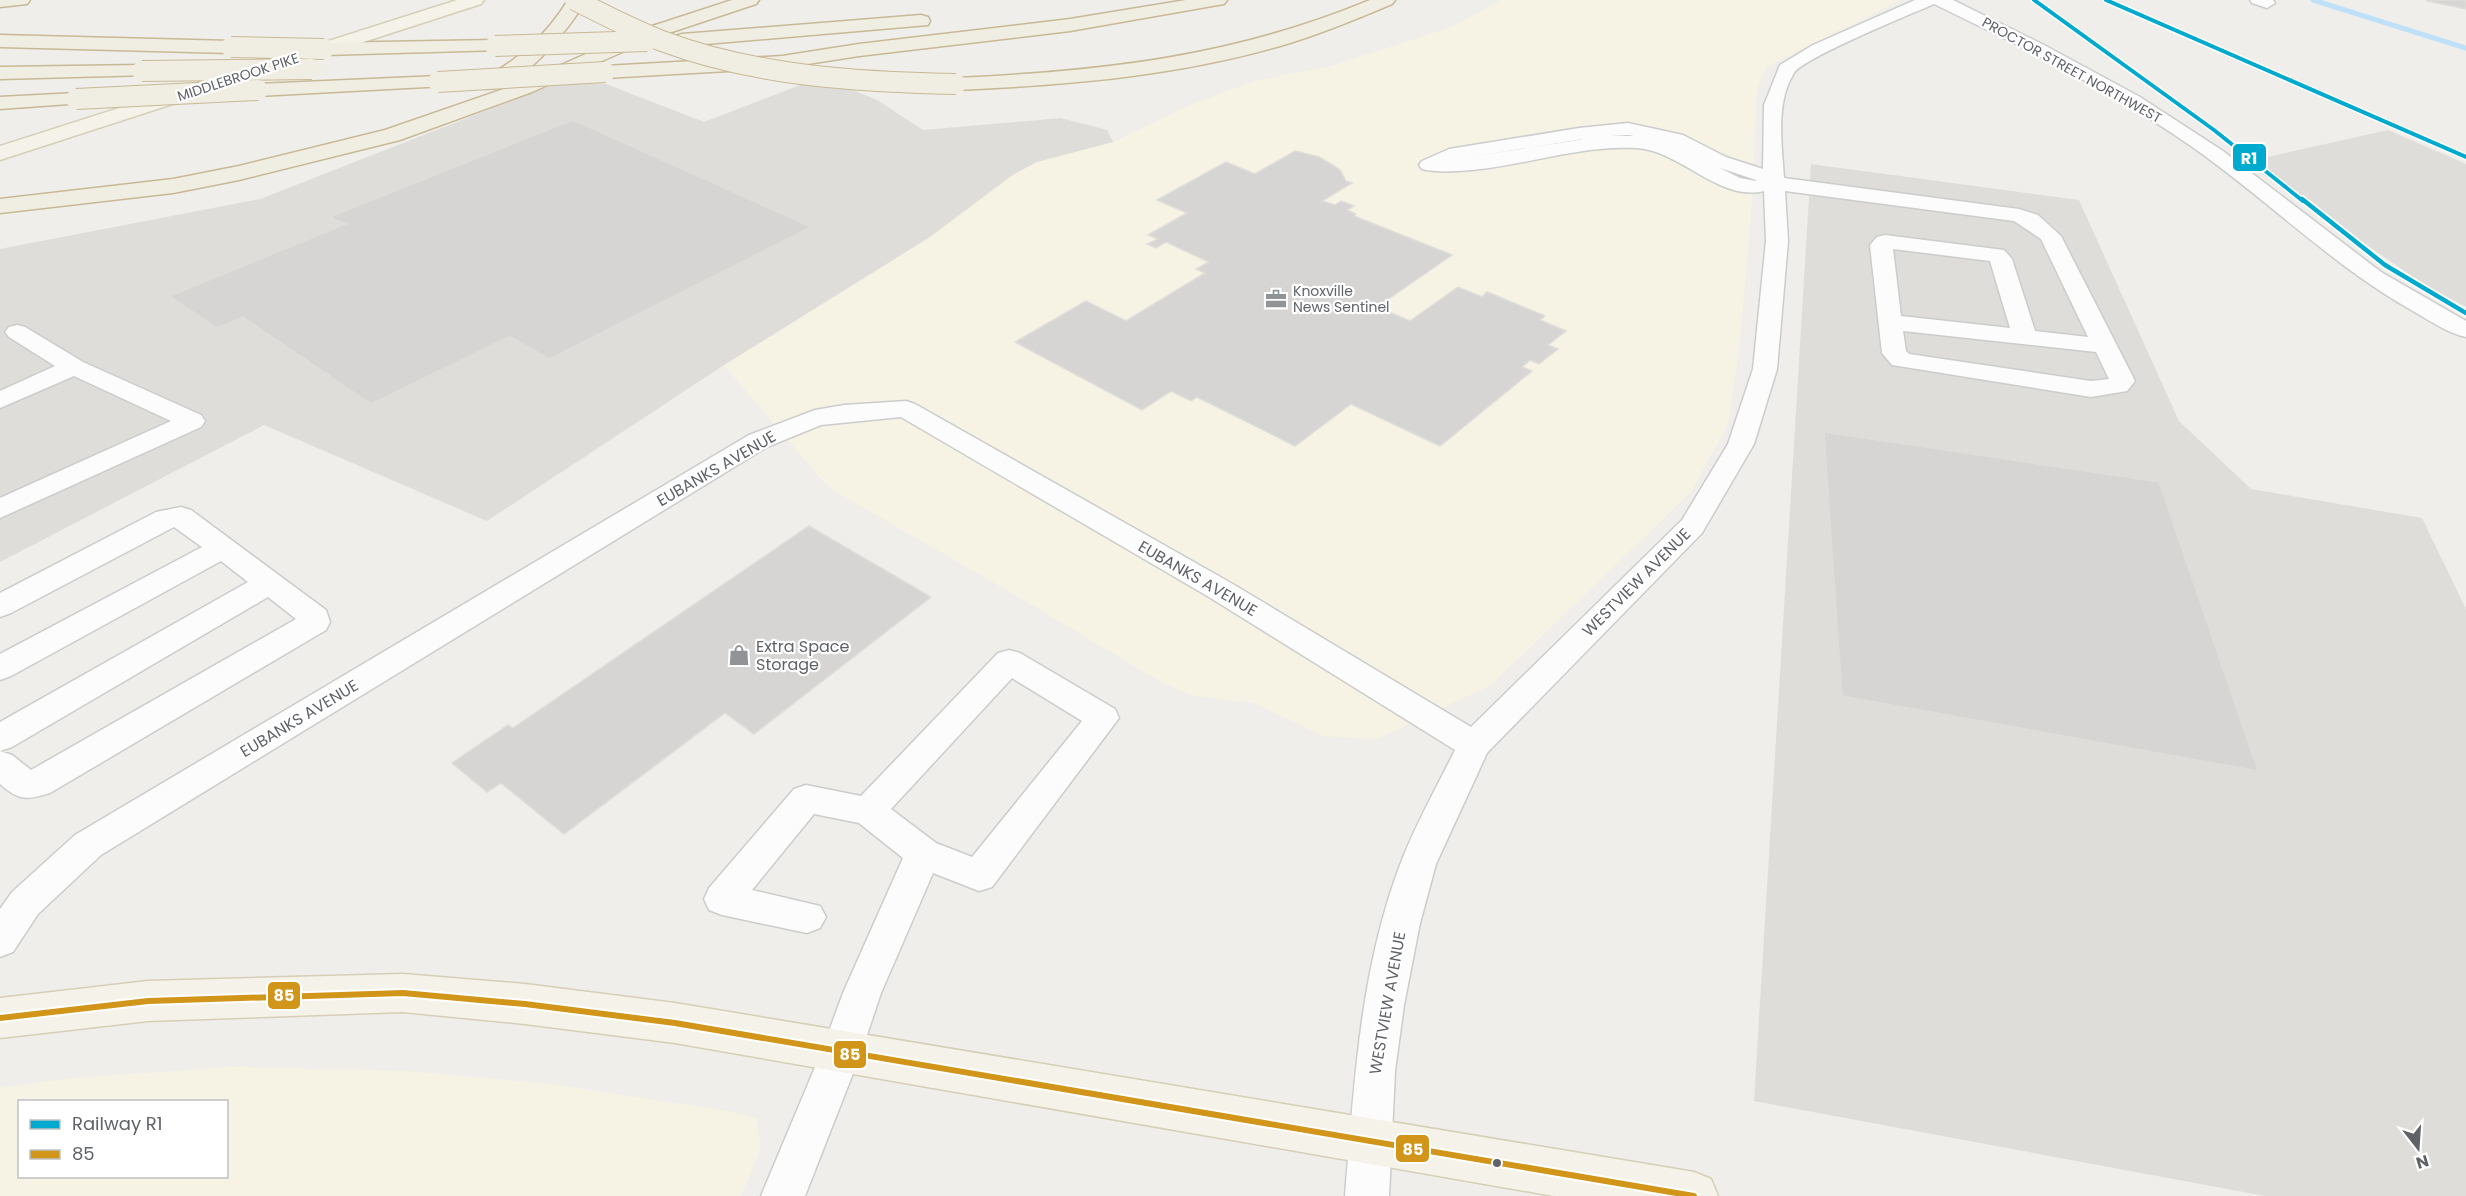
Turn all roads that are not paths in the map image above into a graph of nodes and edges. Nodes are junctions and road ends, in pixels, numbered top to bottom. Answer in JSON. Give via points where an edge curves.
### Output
{"nodes":[{"id":1,"x":21,"y":0,"type":"edge"},
{"id":2,"x":430,"y":0,"type":"edge"},
{"id":3,"x":475,"y":0,"type":"edge"},
{"id":4,"x":576,"y":0,"type":"edge"},
{"id":5,"x":750,"y":0,"type":"edge"},
{"id":6,"x":1218,"y":0,"type":"edge"},
{"id":7,"x":1386,"y":0,"type":"edge"},
{"id":8,"x":1929,"y":0,"type":"edge"},
{"id":9,"x":1940,"y":0,"type":"edge"},
{"id":10,"x":0,"y":2,"type":"edge"},
{"id":11,"x":936,"y":20,"type":"dead end"},
{"id":12,"x":0,"y":41,"type":"edge"},
{"id":13,"x":226,"y":49,"type":"junction"},
{"id":14,"x":859,"y":50,"type":"junction"},
{"id":15,"x":0,"y":54,"type":"edge"},
{"id":16,"x":0,"y":73,"type":"edge"},
{"id":17,"x":0,"y":104,"type":"edge"},
{"id":18,"x":0,"y":136,"type":"edge"},
{"id":19,"x":0,"y":153,"type":"edge"},
{"id":20,"x":314,"y":155,"type":"junction"},
{"id":21,"x":1774,"y":183,"type":"junction"},
{"id":22,"x":0,"y":200,"type":"edge"},
{"id":23,"x":50,"y":200,"type":"junction"},
{"id":24,"x":0,"y":206,"type":"edge"},
{"id":25,"x":1889,"y":321,"type":"junction"},
{"id":26,"x":6,"y":330,"type":"edge"},
{"id":27,"x":2466,"y":330,"type":"edge"},
{"id":28,"x":2025,"y":337,"type":"junction"},
{"id":29,"x":2104,"y":346,"type":"junction"},
{"id":30,"x":74,"y":367,"type":"junction"},
{"id":31,"x":0,"y":400,"type":"edge"},
{"id":32,"x":0,"y":509,"type":"edge"},
{"id":33,"x":223,"y":548,"type":"junction"},
{"id":34,"x":269,"y":583,"type":"junction"},
{"id":35,"x":0,"y":606,"type":"edge"},
{"id":36,"x":0,"y":668,"type":"edge"},
{"id":37,"x":0,"y":738,"type":"edge"},
{"id":38,"x":1474,"y":745,"type":"junction"},
{"id":39,"x":0,"y":764,"type":"edge"},
{"id":40,"x":868,"y":811,"type":"junction"},
{"id":41,"x":923,"y":852,"type":"junction"},
{"id":42,"x":807,"y":917,"type":"dead end"},
{"id":43,"x":0,"y":940,"type":"edge"},
{"id":44,"x":0,"y":1018,"type":"edge"},
{"id":45,"x":841,"y":1053,"type":"junction"},
{"id":46,"x":1370,"y":1142,"type":"junction"},
{"id":47,"x":783,"y":1196,"type":"edge"},
{"id":48,"x":1367,"y":1196,"type":"edge"},
{"id":49,"x":1694,"y":1196,"type":"edge"}],
"edges":[{"from":1,"to":10,"type":"highway"},
{"from":2,"to":18,"type":"main road","name":"MIDDLEBROOK PIKE"},
{"from":3,"to":19,"type":"main road","name":"MIDDLEBROOK PIKE"},
{"from":4,"to":7,"type":"highway","bridge":true,"via":[[639,34],[730,61],[814,76],[919,84],[1076,78],[1191,62],[1284,39]]},
{"from":4,"to":20,"type":"highway","via":[[557,32],[534,56],[508,74],[456,101]]},
{"from":5,"to":20,"type":"highway","via":[[647,34],[525,88],[403,132]]},
{"from":6,"to":14,"type":"highway","via":[[1070,25]]},
{"from":8,"to":21,"type":"street","name":"WESTVIEW AVENUE","via":[[1819,49],[1786,69],[1773,105]]},
{"from":9,"to":27,"type":"street","name":"PROCTOR STREET NORTHWEST","via":[[2136,102],[2197,141],[2362,270]]},
{"from":11,"to":13,"type":"highway","bridge":true,"via":[[682,40]]},
{"from":12,"to":13,"type":"highway"},
{"from":13,"to":15,"type":"highway"},
{"from":14,"to":16,"type":"highway","bridge":true,"via":[[636,61]]},
{"from":14,"to":17,"type":"highway","bridge":true,"via":[[782,62]]},
{"from":20,"to":23,"type":"highway","via":[[173,186]]},
{"from":21,"to":21,"type":"street","via":[[1676,139],[1628,129],[1449,155],[1429,165],[1455,167],[1556,150],[1638,142],[1661,146],[1749,188]]},
{"from":21,"to":29,"type":"street","via":[[2004,212],[2030,220],[2050,236]]},
{"from":21,"to":38,"type":"street","name":"WESTVIEW AVENUE","via":[[1777,241],[1765,369],[1742,444],[1692,526]]},
{"from":22,"to":23,"type":"highway"},
{"from":23,"to":24,"type":"highway"},
{"from":25,"to":28,"type":"street"},
{"from":25,"to":28,"type":"street","via":[[1881,245],[1892,242],[1996,255],[2001,260]]},
{"from":25,"to":29,"type":"street","via":[[1894,353],[1901,360],[2091,389],[2109,389],[2122,381]]},
{"from":26,"to":30,"type":"street"},
{"from":28,"to":29,"type":"street"},
{"from":30,"to":31,"type":"street"},
{"from":30,"to":32,"type":"street","via":[[192,421]]},
{"from":33,"to":34,"type":"street"},
{"from":33,"to":35,"type":"street","via":[[181,516],[174,517]]},
{"from":33,"to":36,"type":"street"},
{"from":34,"to":37,"type":"street"},
{"from":34,"to":39,"type":"street","via":[[315,618],[315,622],[38,783],[24,785]]},
{"from":38,"to":43,"type":"street","name":"EUBANKS AVENUE","via":[[1263,616],[906,409],[844,413],[814,418],[758,441],[88,845],[25,903]]},
{"from":38,"to":46,"type":"street","name":"WESTVIEW AVENUE","via":[[1418,864],[1401,923],[1384,1005]]},
{"from":40,"to":41,"type":"street"},
{"from":40,"to":41,"type":"street","via":[[1009,661],[1103,718],[979,876]]},
{"from":40,"to":42,"type":"street","via":[[806,799],[722,899]]},
{"from":41,"to":45,"type":"street","via":[[862,993]]},
{"from":44,"to":45,"type":"main road","via":[[148,1001],[403,993],[675,1023]]},
{"from":45,"to":46,"type":"main road"},
{"from":45,"to":47,"type":"street"},
{"from":46,"to":48,"type":"street","name":"WESTVIEW AVENUE"},
{"from":46,"to":49,"type":"main road"}]}
